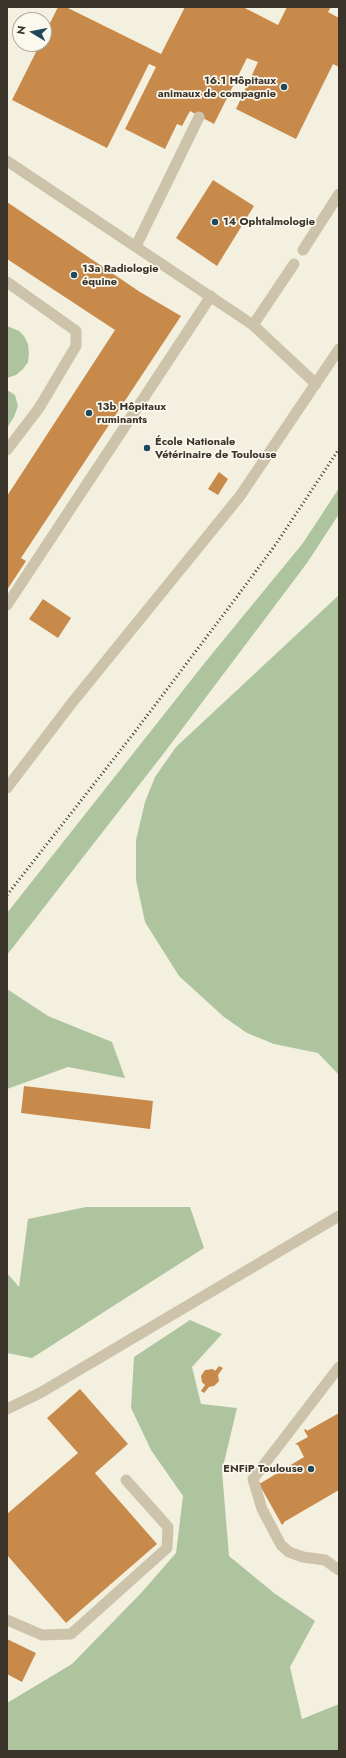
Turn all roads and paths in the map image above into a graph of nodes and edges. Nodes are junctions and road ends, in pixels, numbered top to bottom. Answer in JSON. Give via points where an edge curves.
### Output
{"nodes":[{"id":1,"x":199,"y":117,"type":"dead end"},
{"id":2,"x":7,"y":160,"type":"edge"},
{"id":3,"x":339,"y":194,"type":"edge"},
{"id":4,"x":136,"y":246,"type":"junction"},
{"id":5,"x":303,"y":250,"type":"dead end"},
{"id":6,"x":294,"y":264,"type":"dead end"},
{"id":7,"x":7,"y":282,"type":"edge"},
{"id":8,"x":211,"y":296,"type":"junction"},
{"id":9,"x":253,"y":325,"type":"junction"},
{"id":10,"x":339,"y":349,"type":"edge"},
{"id":11,"x":316,"y":384,"type":"junction"},
{"id":12,"x":7,"y":450,"type":"edge"},
{"id":13,"x":7,"y":605,"type":"edge"},
{"id":14,"x":7,"y":788,"type":"edge"},
{"id":15,"x":339,"y":1216,"type":"edge"},
{"id":16,"x":339,"y":1367,"type":"edge"},
{"id":17,"x":7,"y":1409,"type":"edge"},
{"id":18,"x":126,"y":1480,"type":"dead end"},
{"id":19,"x":339,"y":1570,"type":"edge"},
{"id":20,"x":7,"y":1620,"type":"edge"}],
"edges":[{"from":1,"to":4,"type":"lane"},
{"from":2,"to":4,"type":"lane"},
{"from":3,"to":5,"type":"lane"},
{"from":4,"to":8,"type":"lane"},
{"from":6,"to":9,"type":"lane"},
{"from":7,"to":12,"type":"lane","via":[[76,330],[76,346],[38,408]]},
{"from":8,"to":9,"type":"lane"},
{"from":8,"to":13,"type":"lane"},
{"from":9,"to":11,"type":"lane"},
{"from":10,"to":11,"type":"lane"},
{"from":11,"to":14,"type":"lane","via":[[240,496],[71,704]]},
{"from":15,"to":17,"type":"lane","via":[[40,1393]]},
{"from":16,"to":19,"type":"lane","via":[[253,1479],[262,1509],[281,1545],[289,1552],[303,1557],[325,1560]]},
{"from":18,"to":20,"type":"lane","via":[[168,1527],[167,1548],[71,1634],[42,1635]]}]}
